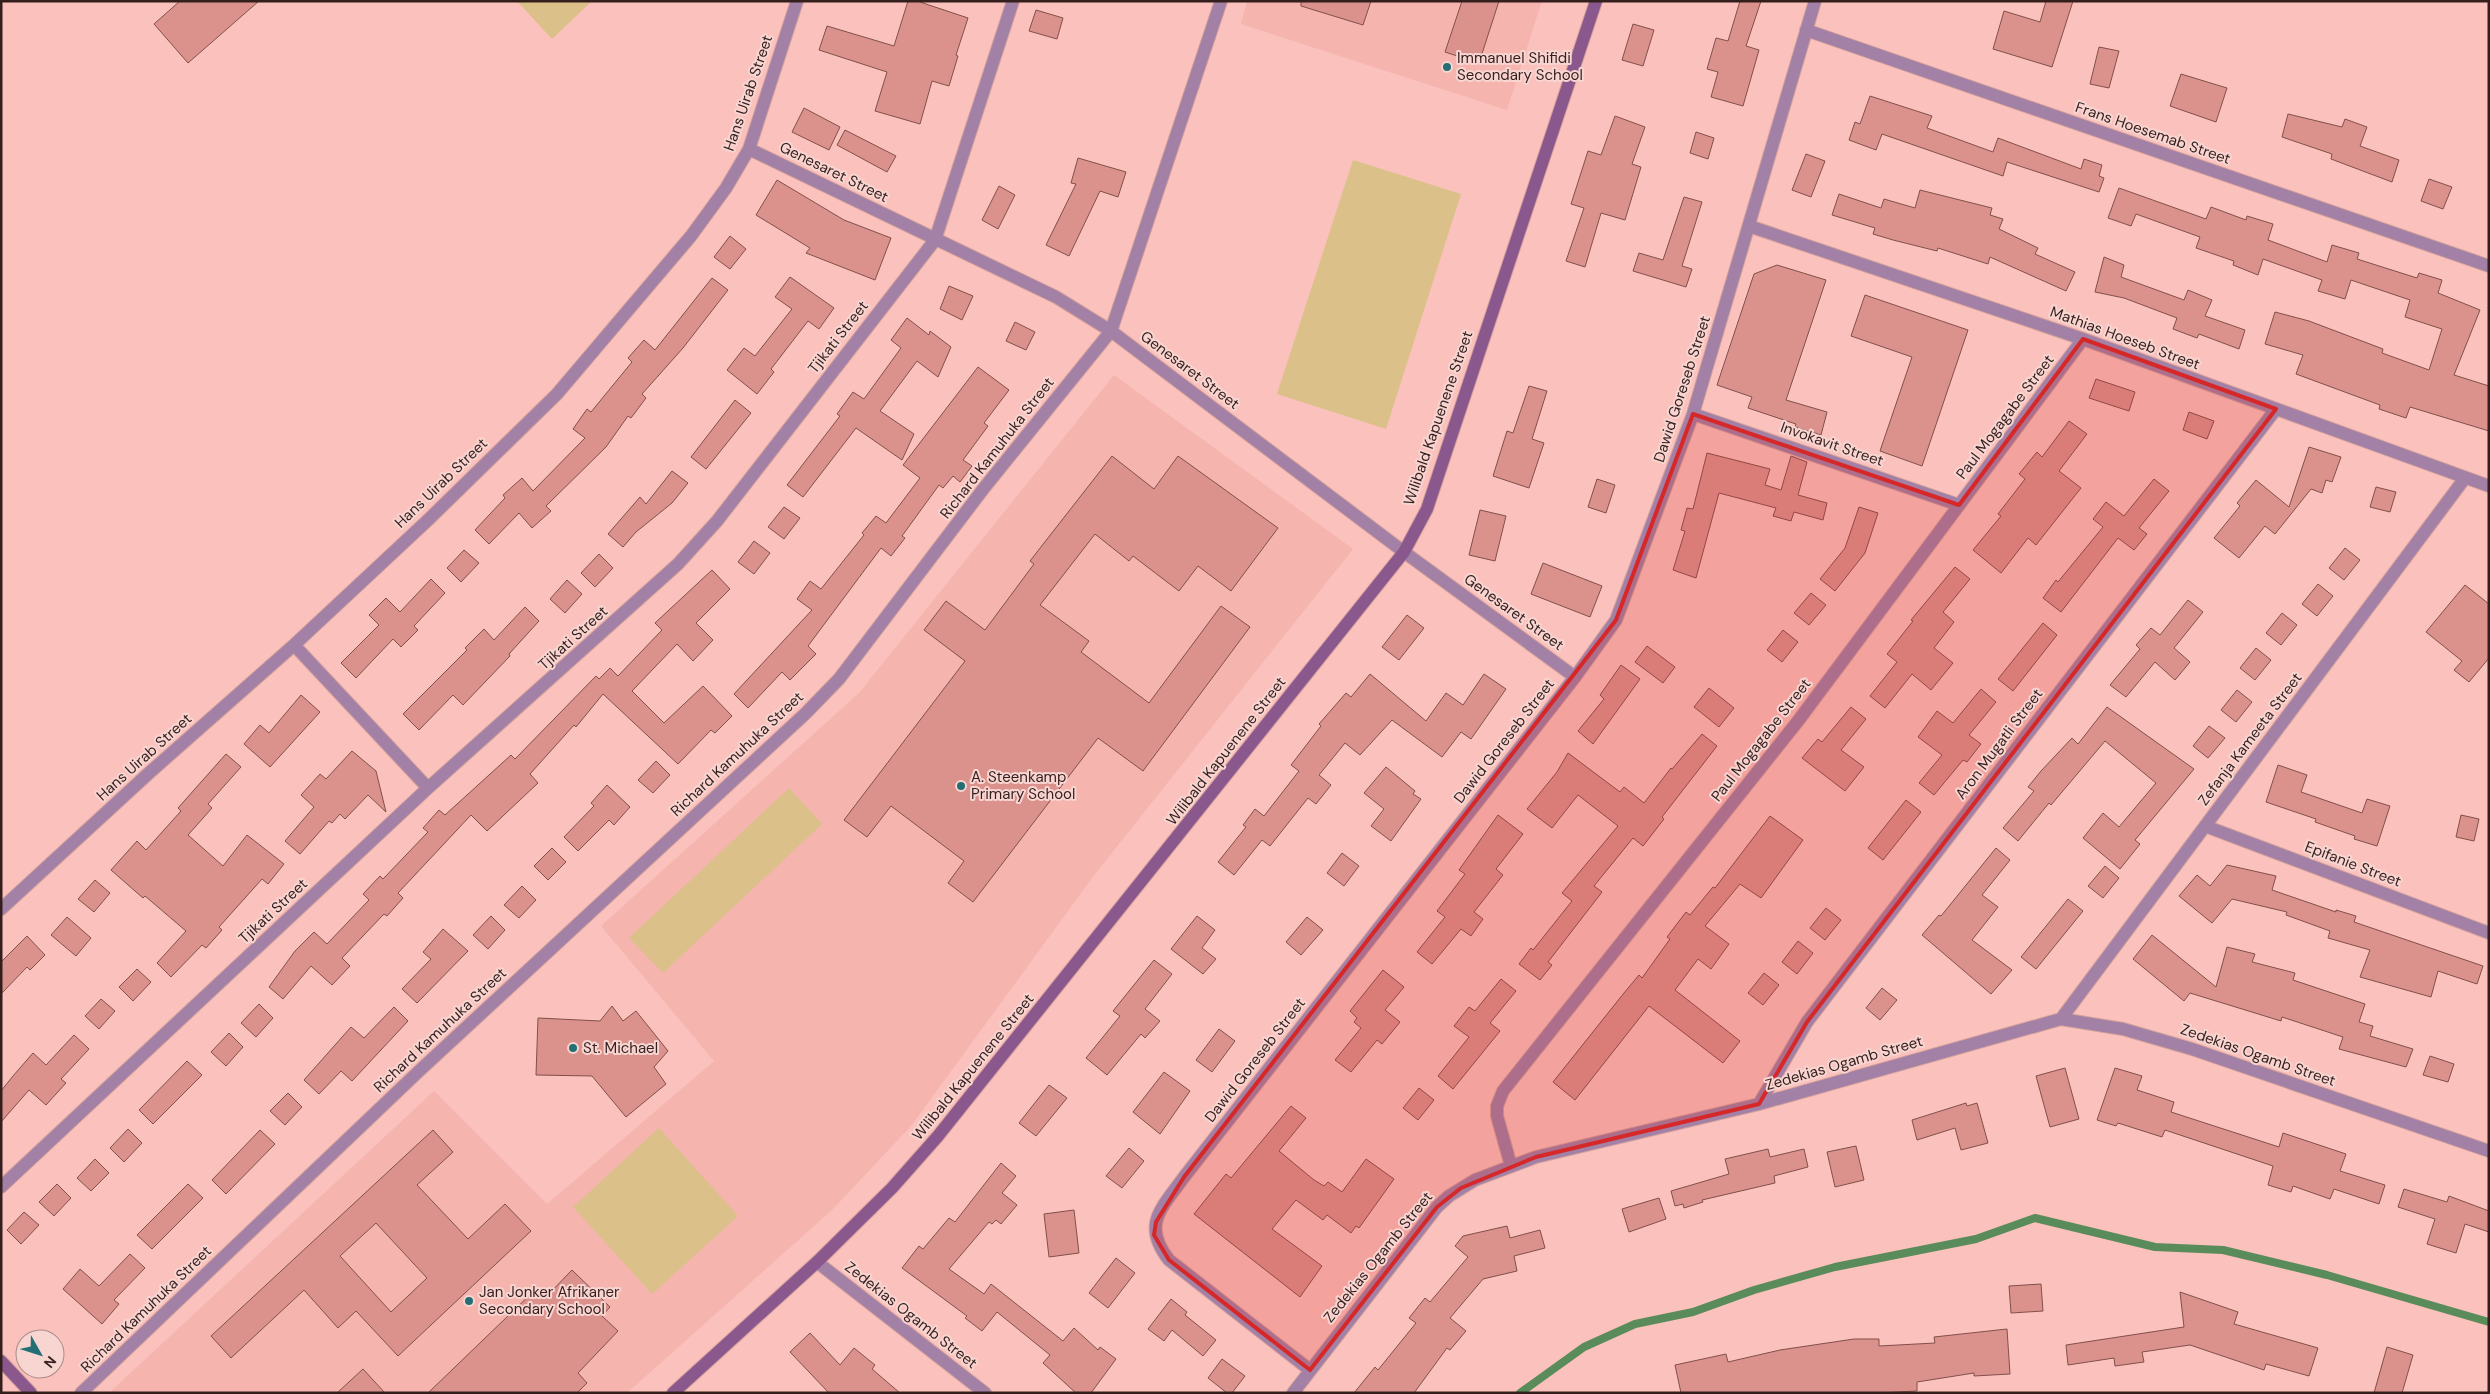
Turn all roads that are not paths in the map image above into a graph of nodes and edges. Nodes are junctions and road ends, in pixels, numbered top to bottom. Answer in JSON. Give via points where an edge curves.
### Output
{"nodes":[{"id":1,"x":797,"y":1,"type":"edge"},
{"id":2,"x":1013,"y":1,"type":"edge"},
{"id":3,"x":1220,"y":1,"type":"edge"},
{"id":4,"x":1596,"y":1,"type":"edge"},
{"id":5,"x":1815,"y":1,"type":"edge"},
{"id":6,"x":1806,"y":30,"type":"junction"},
{"id":7,"x":749,"y":149,"type":"junction"},
{"id":8,"x":1749,"y":226,"type":"junction"},
{"id":9,"x":935,"y":240,"type":"junction"},
{"id":10,"x":2489,"y":266,"type":"edge"},
{"id":11,"x":1111,"y":332,"type":"junction"},
{"id":12,"x":2083,"y":339,"type":"junction"},
{"id":13,"x":2276,"y":410,"type":"junction"},
{"id":14,"x":1693,"y":414,"type":"junction"},
{"id":15,"x":2465,"y":478,"type":"junction"},
{"id":16,"x":2489,"y":486,"type":"edge"},
{"id":17,"x":1959,"y":505,"type":"junction"},
{"id":18,"x":1404,"y":552,"type":"junction"},
{"id":19,"x":294,"y":645,"type":"junction"},
{"id":20,"x":1575,"y":677,"type":"junction"},
{"id":21,"x":428,"y":788,"type":"junction"},
{"id":22,"x":2205,"y":826,"type":"junction"},
{"id":23,"x":1,"y":909,"type":"edge"},
{"id":24,"x":2489,"y":933,"type":"edge"},
{"id":25,"x":2061,"y":1019,"type":"junction"},
{"id":26,"x":1759,"y":1104,"type":"junction"},
{"id":27,"x":2489,"y":1150,"type":"edge"},
{"id":28,"x":1511,"y":1166,"type":"junction"},
{"id":29,"x":1,"y":1187,"type":"edge"},
{"id":30,"x":817,"y":1262,"type":"junction"},
{"id":31,"x":1,"y":1360,"type":"edge"},
{"id":32,"x":1310,"y":1370,"type":"junction"},
{"id":33,"x":31,"y":1393,"type":"edge"},
{"id":34,"x":81,"y":1393,"type":"edge"},
{"id":35,"x":673,"y":1393,"type":"edge"},
{"id":36,"x":985,"y":1393,"type":"edge"},
{"id":37,"x":1294,"y":1393,"type":"edge"}],
"edges":[{"from":1,"to":7,"type":"street","name":"Hans Uirab Street"},
{"from":2,"to":9,"type":"street","name":"Tjikati Street"},
{"from":3,"to":11,"type":"street","name":"Richard Kamuhuka Street"},
{"from":4,"to":18,"type":"street","name":"Wilibald Kapuenene Street","via":[[1427,509]]},
{"from":5,"to":6,"type":"street","name":"Dawid Goreseb Street"},
{"from":6,"to":8,"type":"street","name":"Dawid Goreseb Street"},
{"from":6,"to":10,"type":"street","name":"Frans Hoesemab Street"},
{"from":7,"to":9,"type":"street","name":"Genesaret Street"},
{"from":7,"to":19,"type":"street","name":"Hans Uirab Street","via":[[691,236],[557,394]]},
{"from":8,"to":12,"type":"street","name":"Mathias Hoeseb Street"},
{"from":8,"to":14,"type":"street","name":"Dawid Goreseb Street"},
{"from":9,"to":11,"type":"street","name":"Genesaret Street","via":[[1056,297]]},
{"from":9,"to":21,"type":"street","name":"Tjikati Street","via":[[698,543]]},
{"from":11,"to":18,"type":"street","name":"Genesaret Street"},
{"from":11,"to":34,"type":"street","name":"Richard Kamuhuka Street","via":[[984,488],[823,697],[418,1072]]},
{"from":12,"to":13,"type":"street","name":"Mathias Hoeseb Street"},
{"from":12,"to":17,"type":"street","name":"Paul Mogagabe Street"},
{"from":13,"to":15,"type":"street","name":"Mathias Hoeseb Street"},
{"from":13,"to":26,"type":"street","name":"Aron Mugatli Street","via":[[1807,1022]]},
{"from":14,"to":17,"type":"street","name":"Invokavit Street"},
{"from":14,"to":20,"type":"street","name":"Dawid Goreseb Street","via":[[1616,620]]},
{"from":15,"to":16,"type":"street","name":"Mathias Hoeseb Street"},
{"from":15,"to":22,"type":"street","name":"Zefanja Kameeta Street"},
{"from":17,"to":28,"type":"street","name":"Paul Mogagabe Street","via":[[1787,734],[1503,1091],[1497,1116]]},
{"from":18,"to":20,"type":"street","name":"Genesaret Street"},
{"from":18,"to":30,"type":"street","name":"Wilibald Kapuenene Street","via":[[978,1090],[892,1188]]},
{"from":19,"to":21,"type":"street"},
{"from":19,"to":23,"type":"street","name":"Hans Uirab Street"},
{"from":20,"to":32,"type":"street","name":"Dawid Goreseb Street","via":[[1184,1177],[1164,1204],[1156,1222],[1154,1235],[1170,1260]]},
{"from":21,"to":29,"type":"street","name":"Tjikati Street"},
{"from":22,"to":24,"type":"street","name":"Epifanie Street"},
{"from":22,"to":25,"type":"street","name":"Zefanja Kameeta Street"},
{"from":25,"to":26,"type":"street","name":"Zedekias Ogamb Street"},
{"from":25,"to":27,"type":"street","name":"Zedekias Ogamb Street","via":[[2123,1029],[2192,1049]]},
{"from":26,"to":28,"type":"street","name":"Zedekias Ogamb Street","via":[[1536,1157]]},
{"from":28,"to":32,"type":"street","name":"Zedekias Ogamb Street","via":[[1461,1188],[1437,1206]]},
{"from":30,"to":35,"type":"street","name":"Wilibald Kapuenene Street"},
{"from":30,"to":36,"type":"street","name":"Zedekias Ogamb Street"},
{"from":31,"to":33,"type":"street"},
{"from":32,"to":37,"type":"street","name":"Zedekias Ogamb Street"}]}
